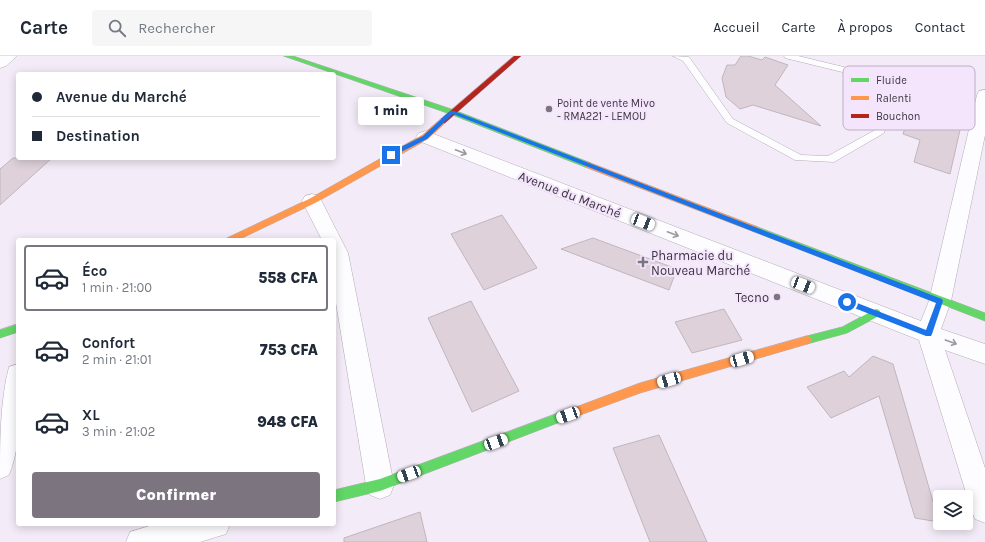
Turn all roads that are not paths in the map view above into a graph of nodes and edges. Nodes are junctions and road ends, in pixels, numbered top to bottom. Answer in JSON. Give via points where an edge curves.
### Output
{"nodes":[{"id":1,"x":9,"y":56,"type":"edge"},
{"id":2,"x":287,"y":56,"type":"edge"},
{"id":3,"x":518,"y":56,"type":"edge"},
{"id":4,"x":677,"y":56,"type":"edge"},
{"id":5,"x":788,"y":56,"type":"edge"},
{"id":6,"x":691,"y":58,"type":"edge"},
{"id":7,"x":0,"y":63,"type":"edge"},
{"id":8,"x":843,"y":69,"type":"edge"},
{"id":9,"x":334,"y":72,"type":"edge"},
{"id":10,"x":336,"y":73,"type":"edge"},
{"id":11,"x":985,"y":95,"type":"edge"},
{"id":12,"x":452,"y":112,"type":"junction"},
{"id":13,"x":881,"y":130,"type":"edge"},
{"id":14,"x":425,"y":137,"type":"junction"},
{"id":15,"x":312,"y":201,"type":"junction"},
{"id":16,"x":234,"y":238,"type":"edge"},
{"id":17,"x":331,"y":238,"type":"edge"},
{"id":18,"x":336,"y":249,"type":"edge"},
{"id":19,"x":940,"y":301,"type":"junction"},
{"id":20,"x":876,"y":313,"type":"junction"},
{"id":21,"x":985,"y":317,"type":"edge"},
{"id":22,"x":16,"y":329,"type":"edge"},
{"id":23,"x":0,"y":334,"type":"edge"},
{"id":24,"x":928,"y":334,"type":"junction"},
{"id":25,"x":985,"y":354,"type":"edge"},
{"id":26,"x":16,"y":385,"type":"edge"},
{"id":27,"x":0,"y":466,"type":"edge"},
{"id":28,"x":380,"y":485,"type":"junction"},
{"id":29,"x":336,"y":496,"type":"edge"},
{"id":30,"x":985,"y":508,"type":"edge"},
{"id":31,"x":208,"y":526,"type":"edge"},
{"id":32,"x":140,"y":542,"type":"edge"}],
"edges":[{"from":1,"to":7,"type":"street"},
{"from":2,"to":9,"type":"main road"},
{"from":3,"to":12,"type":"main road"},
{"from":4,"to":6,"type":"lane"},
{"from":5,"to":8,"type":"lane"},
{"from":6,"to":13,"type":"lane","via":[[730,121],[799,158],[830,160]]},
{"from":10,"to":12,"type":"main road"},
{"from":11,"to":19,"type":"street"},
{"from":12,"to":14,"type":"main road"},
{"from":12,"to":19,"type":"main road"},
{"from":14,"to":15,"type":"main road"},
{"from":14,"to":20,"type":"street","name":"Avenue du Marché","one_way":true},
{"from":15,"to":16,"type":"main road"},
{"from":15,"to":17,"type":"street"},
{"from":18,"to":28,"type":"street"},
{"from":19,"to":21,"type":"main road"},
{"from":19,"to":24,"type":"street"},
{"from":20,"to":24,"type":"street","name":"Avenue du Marché"},
{"from":20,"to":28,"type":"main road","via":[[844,330],[640,388]]},
{"from":22,"to":23,"type":"main road"},
{"from":24,"to":25,"type":"street","name":"Avenue du Marché","one_way":true},
{"from":24,"to":30,"type":"street"},
{"from":26,"to":27,"type":"street"},
{"from":28,"to":29,"type":"main road"},
{"from":31,"to":32,"type":"street"}]}
